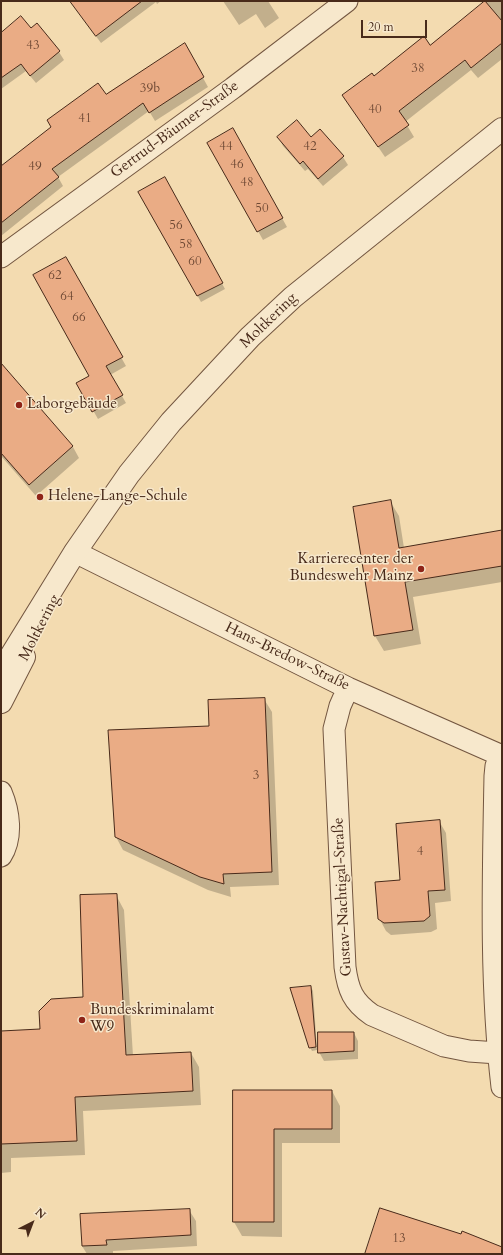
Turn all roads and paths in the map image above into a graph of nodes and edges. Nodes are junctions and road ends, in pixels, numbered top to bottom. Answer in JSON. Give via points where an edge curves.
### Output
{"nodes":[{"id":1,"x":347,"y":1,"type":"edge"},
{"id":2,"x":502,"y":129,"type":"edge"},
{"id":3,"x":1,"y":257,"type":"edge"},
{"id":4,"x":76,"y":552,"type":"junction"},
{"id":5,"x":1,"y":672,"type":"edge"},
{"id":6,"x":348,"y":688,"type":"junction"},
{"id":7,"x":1,"y":702,"type":"edge"},
{"id":8,"x":501,"y":755,"type":"edge"},
{"id":9,"x":1,"y":792,"type":"edge"},
{"id":10,"x":1,"y":856,"type":"edge"},
{"id":11,"x":498,"y":1053,"type":"junction"},
{"id":12,"x":502,"y":1087,"type":"edge"}],
"edges":[{"from":1,"to":3,"type":"street","name":"Gertrud-Bäumer-Straße"},
{"from":2,"to":4,"type":"street","name":"Moltkering","via":[[293,297],[250,337],[166,428],[129,474]]},
{"from":4,"to":5,"type":"street","name":"Moltkering"},
{"from":4,"to":6,"type":"street","name":"Hans-Bredow-Straße"},
{"from":4,"to":7,"type":"street","name":"Moltkering"},
{"from":6,"to":8,"type":"street","name":"Hans-Bredow-Straße"},
{"from":6,"to":11,"type":"street","name":"Gustav-Nachtigal-Straße","via":[[334,729],[345,967],[350,990],[362,1008],[372,1015],[444,1046]]},
{"from":8,"to":11,"type":"street","via":[[495,776],[492,897]]},
{"from":9,"to":10,"type":"street","via":[[8,822],[8,832]]},
{"from":11,"to":12,"type":"street"}]}
